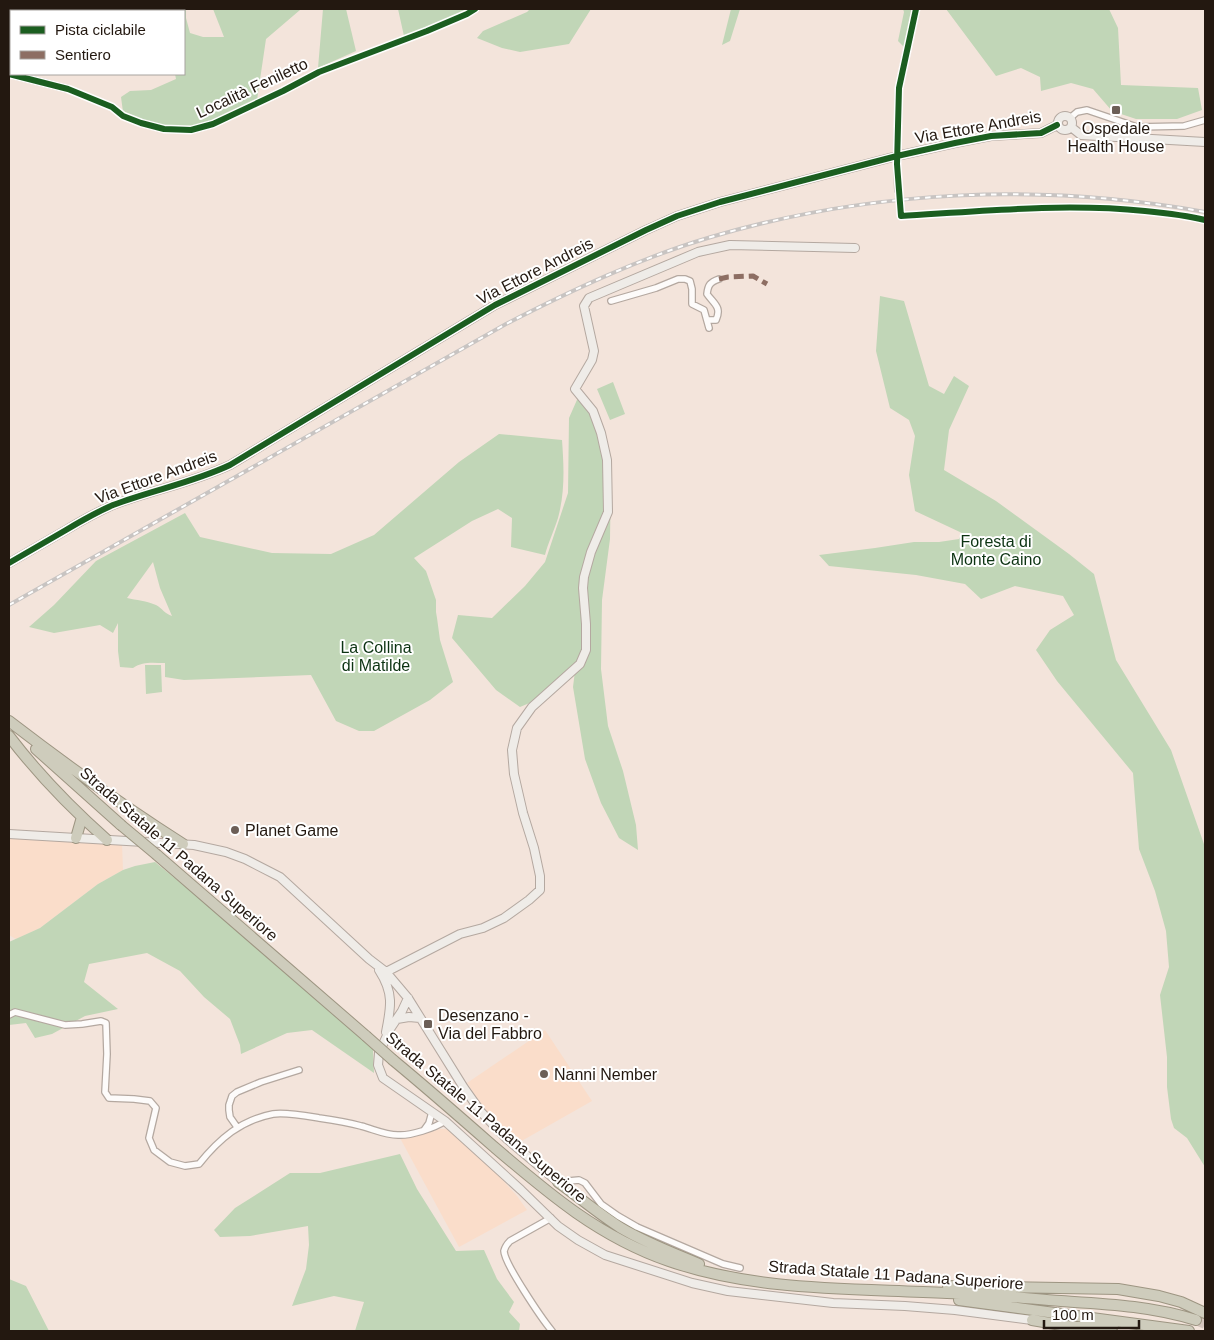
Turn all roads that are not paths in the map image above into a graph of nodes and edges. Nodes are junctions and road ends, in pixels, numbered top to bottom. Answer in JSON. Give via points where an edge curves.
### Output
{"nodes":[{"id":1,"x":475,"y":9,"type":"edge"},
{"id":2,"x":916,"y":9,"type":"edge"},
{"id":3,"x":13,"y":75,"type":"edge"},
{"id":4,"x":1070,"y":118,"type":"junction"},
{"id":5,"x":1205,"y":120,"type":"edge"},
{"id":6,"x":1058,"y":125,"type":"junction"},
{"id":7,"x":1071,"y":127,"type":"junction"},
{"id":8,"x":1205,"y":142,"type":"edge"},
{"id":9,"x":897,"y":156,"type":"junction"},
{"id":10,"x":898,"y":190,"type":"tunnel mouth"},
{"id":11,"x":855,"y":248,"type":"dead end"},
{"id":12,"x":719,"y":279,"type":"dead end"},
{"id":13,"x":611,"y":301,"type":"dead end"},
{"id":14,"x":707,"y":320,"type":"junction"},
{"id":15,"x":709,"y":328,"type":"dead end"},
{"id":16,"x":9,"y":563,"type":"edge"},
{"id":17,"x":9,"y":721,"type":"edge"},
{"id":18,"x":9,"y":725,"type":"edge"},
{"id":19,"x":9,"y":736,"type":"edge"},
{"id":20,"x":82,"y":817,"type":"junction"},
{"id":21,"x":9,"y":834,"type":"edge"},
{"id":22,"x":76,"y":838,"type":"junction"},
{"id":23,"x":107,"y":840,"type":"junction"},
{"id":24,"x":183,"y":844,"type":"junction"},
{"id":25,"x":374,"y":962,"type":"junction"},
{"id":26,"x":386,"y":972,"type":"junction"},
{"id":27,"x":408,"y":998,"type":"junction"},
{"id":28,"x":390,"y":1009,"type":"junction"},
{"id":29,"x":9,"y":1015,"type":"edge"},
{"id":30,"x":420,"y":1018,"type":"junction"},
{"id":31,"x":398,"y":1019,"type":"junction"},
{"id":32,"x":384,"y":1039,"type":"junction"},
{"id":33,"x":299,"y":1070,"type":"dead end"},
{"id":34,"x":432,"y":1112,"type":"junction"},
{"id":35,"x":445,"y":1121,"type":"junction"},
{"id":36,"x":237,"y":1128,"type":"junction"},
{"id":37,"x":424,"y":1130,"type":"junction"},
{"id":38,"x":558,"y":1182,"type":"junction"},
{"id":39,"x":550,"y":1218,"type":"junction"},
{"id":40,"x":740,"y":1268,"type":"dead end"},
{"id":41,"x":730,"y":1276,"type":"junction"},
{"id":42,"x":818,"y":1288,"type":"junction"},
{"id":43,"x":1205,"y":1313,"type":"tunnel mouth"},
{"id":44,"x":1032,"y":1320,"type":"joint"},
{"id":45,"x":1196,"y":1320,"type":"tunnel mouth"},
{"id":46,"x":1161,"y":1328,"type":"junction"},
{"id":47,"x":552,"y":1331,"type":"edge"},
{"id":48,"x":1189,"y":1331,"type":"tunnel mouth"}],
"edges":[{"from":1,"to":3,"type":"street","name":"Località Feniletto","via":[[319,72],[214,124],[190,130],[164,129],[140,123],[112,107],[68,89]]},
{"from":2,"to":9,"type":"street","via":[[898,88]]},
{"from":4,"to":5,"type":"street","via":[[1087,110],[1137,127],[1184,126]]},
{"from":4,"to":6,"type":"street","via":[[1060,117]]},
{"from":4,"to":7,"type":"street"},
{"from":6,"to":7,"type":"street","via":[[1063,131]]},
{"from":6,"to":9,"type":"street","name":"Via Ettore Andreis","via":[[1042,133],[991,136]]},
{"from":7,"to":8,"type":"street","via":[[1081,135]]},
{"from":9,"to":10,"type":"street"},
{"from":9,"to":16,"type":"street","name":"Via Ettore Andreis","via":[[720,202],[646,230],[496,305],[230,465],[196,480],[115,504]]},
{"from":11,"to":26,"type":"street","via":[[730,245],[698,252],[589,298],[584,306],[594,351],[575,390],[593,411],[601,433],[607,460],[608,512],[584,577],[586,650],[580,664],[532,707],[517,728],[512,750],[514,774],[534,848],[540,890],[504,918],[460,934]]},
{"from":12,"to":14,"type":"street","via":[[708,286],[708,294],[719,313],[716,320]]},
{"from":13,"to":14,"type":"street","via":[[685,279],[690,281],[692,304],[704,310]]},
{"from":14,"to":15,"type":"street"},
{"from":17,"to":24,"type":"highway"},
{"from":18,"to":41,"type":"highway","name":"Strada Statale 11 Padana Superiore","bridge":true,"via":[[393,1060],[573,1212],[652,1255]]},
{"from":19,"to":20,"type":"highway","via":[[29,762]]},
{"from":20,"to":22,"type":"highway"},
{"from":20,"to":23,"type":"highway"},
{"from":21,"to":22,"type":"street"},
{"from":22,"to":23,"type":"street"},
{"from":23,"to":24,"type":"street"},
{"from":24,"to":25,"type":"street","via":[[226,852],[280,877]]},
{"from":25,"to":26,"type":"street"},
{"from":25,"to":28,"type":"street","via":[[389,988]]},
{"from":26,"to":27,"type":"street"},
{"from":27,"to":28,"type":"street"},
{"from":27,"to":30,"type":"street"},
{"from":27,"to":31,"type":"street"},
{"from":28,"to":32,"type":"street"},
{"from":29,"to":36,"type":"street","via":[[15,1012],[65,1025],[106,1023],[105,1092],[109,1098],[150,1102],[156,1108],[149,1138],[154,1150],[170,1162],[185,1166],[199,1164],[209,1151]]},
{"from":30,"to":31,"type":"street"},
{"from":30,"to":38,"type":"street","via":[[481,1112]]},
{"from":31,"to":32,"type":"street"},
{"from":32,"to":34,"type":"street","via":[[378,1058],[383,1078]]},
{"from":33,"to":36,"type":"street","via":[[261,1082],[232,1096],[228,1105],[230,1117]]},
{"from":34,"to":35,"type":"street"},
{"from":34,"to":37,"type":"street"},
{"from":35,"to":37,"type":"street"},
{"from":35,"to":39,"type":"street"},
{"from":36,"to":37,"type":"street","via":[[275,1114],[358,1125],[398,1136]]},
{"from":38,"to":40,"type":"street","via":[[579,1180],[601,1204],[637,1227],[723,1264]]},
{"from":38,"to":41,"type":"highway","via":[[636,1237]]},
{"from":39,"to":44,"type":"street","via":[[578,1240],[605,1255],[728,1291],[823,1302],[945,1309]]},
{"from":39,"to":47,"type":"street","via":[[510,1241],[504,1252],[512,1270]]},
{"from":41,"to":42,"type":"highway","name":"Strada Statale 11 Padana Superiore"},
{"from":42,"to":43,"type":"highway","via":[[869,1285],[1106,1288],[1159,1296]]},
{"from":42,"to":45,"type":"highway","name":"Strada Statale 11 Padana Superiore","via":[[1097,1303],[1159,1310]]},
{"from":42,"to":46,"type":"highway","via":[[848,1294],[955,1299]]},
{"from":44,"to":46,"type":"highway","via":[[1073,1327]]},
{"from":46,"to":48,"type":"highway"}]}
